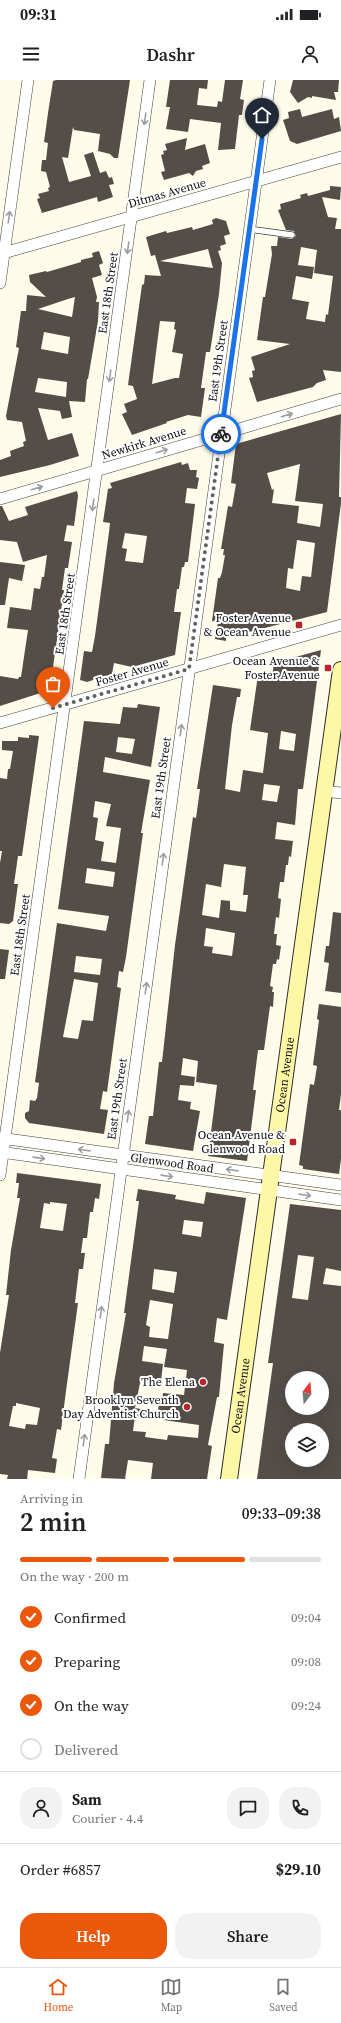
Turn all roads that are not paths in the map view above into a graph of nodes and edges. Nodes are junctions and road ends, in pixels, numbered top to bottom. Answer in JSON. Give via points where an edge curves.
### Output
{"nodes":[{"id":1,"x":28,"y":80,"type":"edge"},
{"id":2,"x":150,"y":80,"type":"edge"},
{"id":3,"x":270,"y":80,"type":"edge"},
{"id":4,"x":341,"y":157,"type":"edge"},
{"id":5,"x":256,"y":182,"type":"junction"},
{"id":6,"x":132,"y":216,"type":"junction"},
{"id":7,"x":249,"y":229,"type":"junction"},
{"id":8,"x":292,"y":235,"type":"dead end"},
{"id":9,"x":2,"y":253,"type":"edge"},
{"id":10,"x":0,"y":283,"type":"edge"},
{"id":11,"x":341,"y":399,"type":"edge"},
{"id":12,"x":220,"y":434,"type":"junction"},
{"id":13,"x":97,"y":470,"type":"junction"},
{"id":14,"x":0,"y":498,"type":"edge"},
{"id":15,"x":341,"y":625,"type":"edge"},
{"id":16,"x":189,"y":669,"type":"junction"},
{"id":17,"x":341,"y":670,"type":"edge"},
{"id":18,"x":66,"y":704,"type":"junction"},
{"id":19,"x":0,"y":723,"type":"edge"},
{"id":20,"x":324,"y":791,"type":"junction"},
{"id":21,"x":341,"y":793,"type":"edge"},
{"id":22,"x":2,"y":1139,"type":"edge"},
{"id":23,"x":2,"y":1152,"type":"edge"},
{"id":24,"x":123,"y":1155,"type":"junction"},
{"id":25,"x":121,"y":1169,"type":"junction"},
{"id":26,"x":0,"y":1175,"type":"edge"},
{"id":27,"x":270,"y":1182,"type":"junction"},
{"id":28,"x":341,"y":1185,"type":"edge"},
{"id":29,"x":341,"y":1200,"type":"edge"},
{"id":30,"x":79,"y":1479,"type":"edge"},
{"id":31,"x":230,"y":1479,"type":"edge"}],
"edges":[{"from":9,"to":1,"type":"street","one_way":true},
{"from":2,"to":6,"type":"street","name":"East 18th Street","one_way":true},
{"from":3,"to":5,"type":"street","name":"East 19th Street"},
{"from":4,"to":5,"type":"street","name":"Ditmas Avenue"},
{"from":5,"to":6,"type":"street","name":"Ditmas Avenue"},
{"from":5,"to":7,"type":"street","name":"East 19th Street"},
{"from":6,"to":9,"type":"street","name":"Ditmas Avenue"},
{"from":6,"to":13,"type":"street","name":"East 18th Street","one_way":true},
{"from":7,"to":8,"type":"lane"},
{"from":7,"to":12,"type":"street","name":"East 19th Street"},
{"from":9,"to":10,"type":"street"},
{"from":12,"to":11,"type":"street","name":"Newkirk Avenue","one_way":true},
{"from":13,"to":12,"type":"street","name":"Newkirk Avenue","one_way":true},
{"from":12,"to":16,"type":"street","name":"East 19th Street"},
{"from":14,"to":13,"type":"street","name":"Newkirk Avenue","one_way":true},
{"from":13,"to":18,"type":"street","name":"East 18th Street","one_way":true},
{"from":15,"to":16,"type":"street","name":"Foster Avenue"},
{"from":16,"to":18,"type":"street","name":"Foster Avenue"},
{"from":24,"to":16,"type":"street","name":"East 19th Street","one_way":true},
{"from":17,"to":20,"type":"main road","name":"Ocean Avenue"},
{"from":18,"to":19,"type":"street","name":"Foster Avenue"},
{"from":18,"to":22,"type":"street","name":"East 18th Street"},
{"from":20,"to":21,"type":"street"},
{"from":20,"to":27,"type":"main road","name":"Ocean Avenue"},
{"from":22,"to":23,"type":"street","name":"East 18th Street"},
{"from":24,"to":22,"type":"street","name":"Glenwood Road","one_way":true},
{"from":23,"to":25,"type":"street","name":"Glenwood Road","one_way":true},
{"from":23,"to":26,"type":"street","name":"East 18th Street"},
{"from":24,"to":25,"type":"street","name":"East 19th Street"},
{"from":27,"to":24,"type":"street","name":"Glenwood Road","one_way":true},
{"from":25,"to":27,"type":"street","name":"Glenwood Road","one_way":true},
{"from":30,"to":25,"type":"street","name":"East 19th Street","one_way":true},
{"from":27,"to":28,"type":"street","name":"Glenwood Road"},
{"from":27,"to":29,"type":"street","name":"Glenwood Road","one_way":true},
{"from":27,"to":31,"type":"main road","name":"Ocean Avenue"}]}
